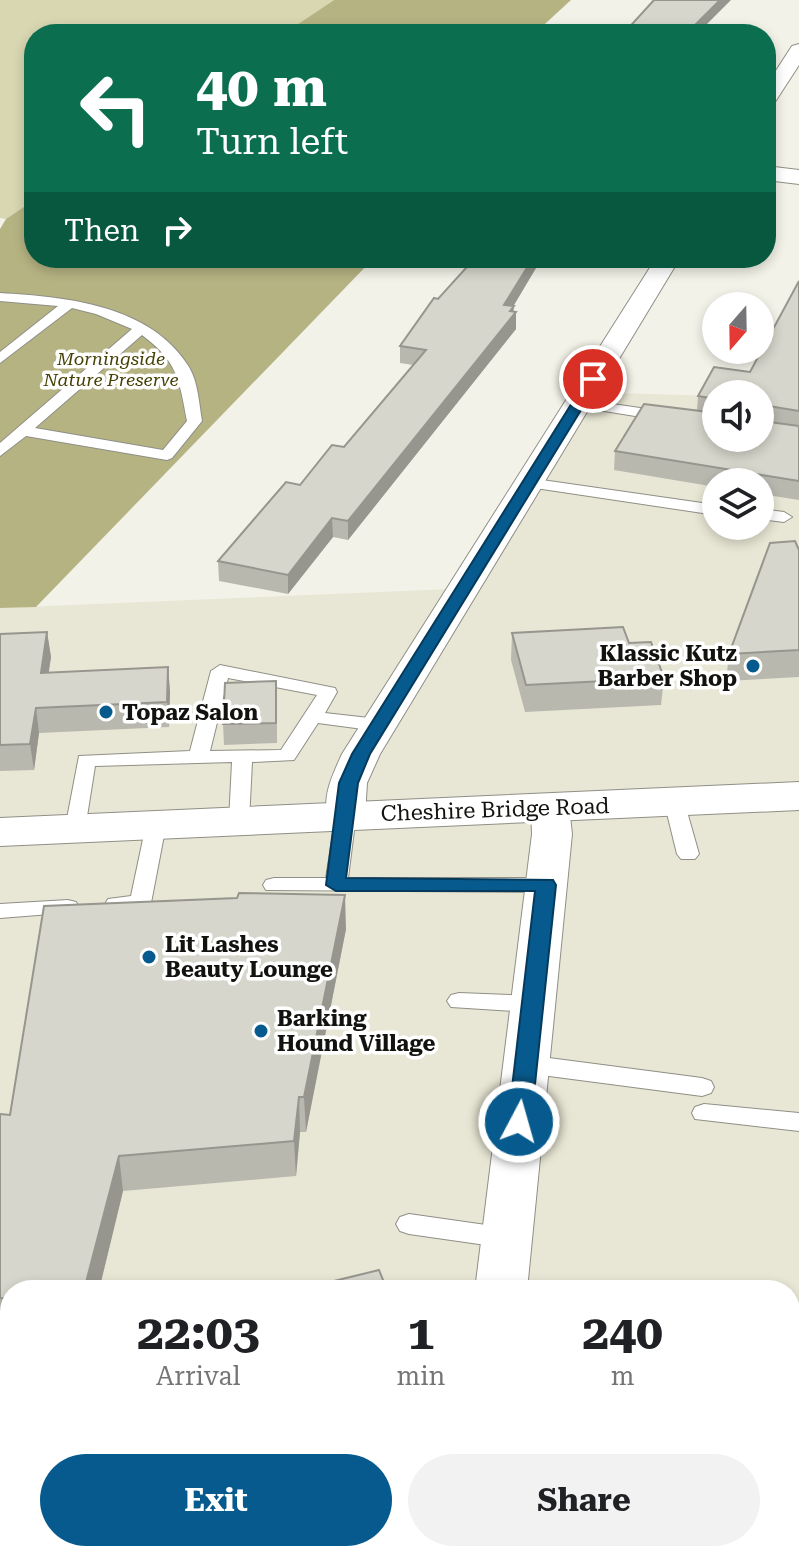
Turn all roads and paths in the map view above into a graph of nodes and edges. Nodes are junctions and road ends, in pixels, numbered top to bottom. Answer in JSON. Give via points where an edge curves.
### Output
{"nodes":[{"id":1,"x":799,"y":50,"type":"edge"},
{"id":2,"x":776,"y":86,"type":"edge"},
{"id":3,"x":776,"y":174,"type":"edge"},
{"id":4,"x":799,"y":177,"type":"edge"},
{"id":5,"x":662,"y":268,"type":"edge"},
{"id":6,"x":0,"y":297,"type":"edge"},
{"id":7,"x":69,"y":304,"type":"junction"},
{"id":8,"x":143,"y":327,"type":"junction"},
{"id":9,"x":0,"y":359,"type":"edge"},
{"id":10,"x":578,"y":403,"type":"junction"},
{"id":11,"x":702,"y":422,"type":"edge"},
{"id":12,"x":23,"y":431,"type":"junction"},
{"id":13,"x":0,"y":451,"type":"edge"},
{"id":14,"x":528,"y":483,"type":"junction"},
{"id":15,"x":702,"y":508,"type":"edge"},
{"id":16,"x":774,"y":516,"type":"edge"},
{"id":17,"x":784,"y":517,"type":"dead end"},
{"id":18,"x":313,"y":717,"type":"junction"},
{"id":19,"x":378,"y":725,"type":"junction"},
{"id":20,"x":242,"y":756,"type":"junction"},
{"id":21,"x":198,"y":758,"type":"junction"},
{"id":22,"x":799,"y":796,"type":"edge"},
{"id":23,"x":674,"y":801,"type":"junction"},
{"id":24,"x":550,"y":807,"type":"junction"},
{"id":25,"x":346,"y":815,"type":"junction"},
{"id":26,"x":239,"y":821,"type":"junction"},
{"id":27,"x":156,"y":825,"type":"junction"},
{"id":28,"x":75,"y":829,"type":"junction"},
{"id":29,"x":0,"y":832,"type":"edge"},
{"id":30,"x":688,"y":854,"type":"dead end"},
{"id":31,"x":274,"y":885,"type":"dead end"},
{"id":32,"x":336,"y":885,"type":"junction"},
{"id":33,"x":546,"y":885,"type":"junction"},
{"id":34,"x":140,"y":903,"type":"junction"},
{"id":35,"x":168,"y":903,"type":"edge"},
{"id":36,"x":0,"y":911,"type":"edge"},
{"id":37,"x":459,"y":1001,"type":"dead end"},
{"id":38,"x":532,"y":1004,"type":"junction"},
{"id":39,"x":526,"y":1064,"type":"junction"},
{"id":40,"x":702,"y":1087,"type":"dead end"},
{"id":41,"x":704,"y":1113,"type":"dead end"},
{"id":42,"x":799,"y":1122,"type":"edge"},
{"id":43,"x":409,"y":1224,"type":"dead end"},
{"id":44,"x":507,"y":1238,"type":"junction"},
{"id":45,"x":502,"y":1280,"type":"edge"}],
"edges":[{"from":1,"to":2,"type":"street"},
{"from":3,"to":4,"type":"street"},
{"from":5,"to":10,"type":"street"},
{"from":6,"to":7,"type":"lane"},
{"from":7,"to":8,"type":"lane"},
{"from":7,"to":9,"type":"lane"},
{"from":8,"to":12,"type":"lane"},
{"from":8,"to":12,"type":"lane","via":[[183,367],[195,421],[167,455]]},
{"from":10,"to":11,"type":"lane"},
{"from":10,"to":14,"type":"street"},
{"from":12,"to":13,"type":"lane"},
{"from":14,"to":15,"type":"lane"},
{"from":14,"to":19,"type":"street"},
{"from":16,"to":17,"type":"lane"},
{"from":18,"to":19,"type":"lane"},
{"from":18,"to":20,"type":"lane","via":[[287,756]]},
{"from":18,"to":21,"type":"lane","via":[[328,692],[220,671]]},
{"from":19,"to":25,"type":"street","via":[[348,783]]},
{"from":20,"to":21,"type":"lane"},
{"from":20,"to":26,"type":"lane"},
{"from":21,"to":28,"type":"lane","via":[[86,760]]},
{"from":22,"to":23,"type":"main road","name":"Cheshire Bridge Road"},
{"from":23,"to":24,"type":"main road","name":"Cheshire Bridge Road"},
{"from":23,"to":30,"type":"lane"},
{"from":24,"to":25,"type":"main road","name":"Cheshire Bridge Road"},
{"from":24,"to":33,"type":"street"},
{"from":25,"to":26,"type":"main road","name":"Cheshire Bridge Road"},
{"from":25,"to":32,"type":"lane"},
{"from":26,"to":27,"type":"main road","name":"Cheshire Bridge Road"},
{"from":27,"to":28,"type":"main road","name":"Cheshire Bridge Road"},
{"from":27,"to":34,"type":"lane"},
{"from":28,"to":29,"type":"main road","name":"Cheshire Bridge Road"},
{"from":31,"to":32,"type":"lane"},
{"from":32,"to":33,"type":"lane"},
{"from":33,"to":38,"type":"street"},
{"from":34,"to":35,"type":"lane"},
{"from":34,"to":36,"type":"lane"},
{"from":37,"to":38,"type":"lane"},
{"from":38,"to":39,"type":"street"},
{"from":39,"to":40,"type":"lane"},
{"from":39,"to":44,"type":"street"},
{"from":41,"to":42,"type":"lane"},
{"from":43,"to":44,"type":"lane"},
{"from":44,"to":45,"type":"street"}]}
